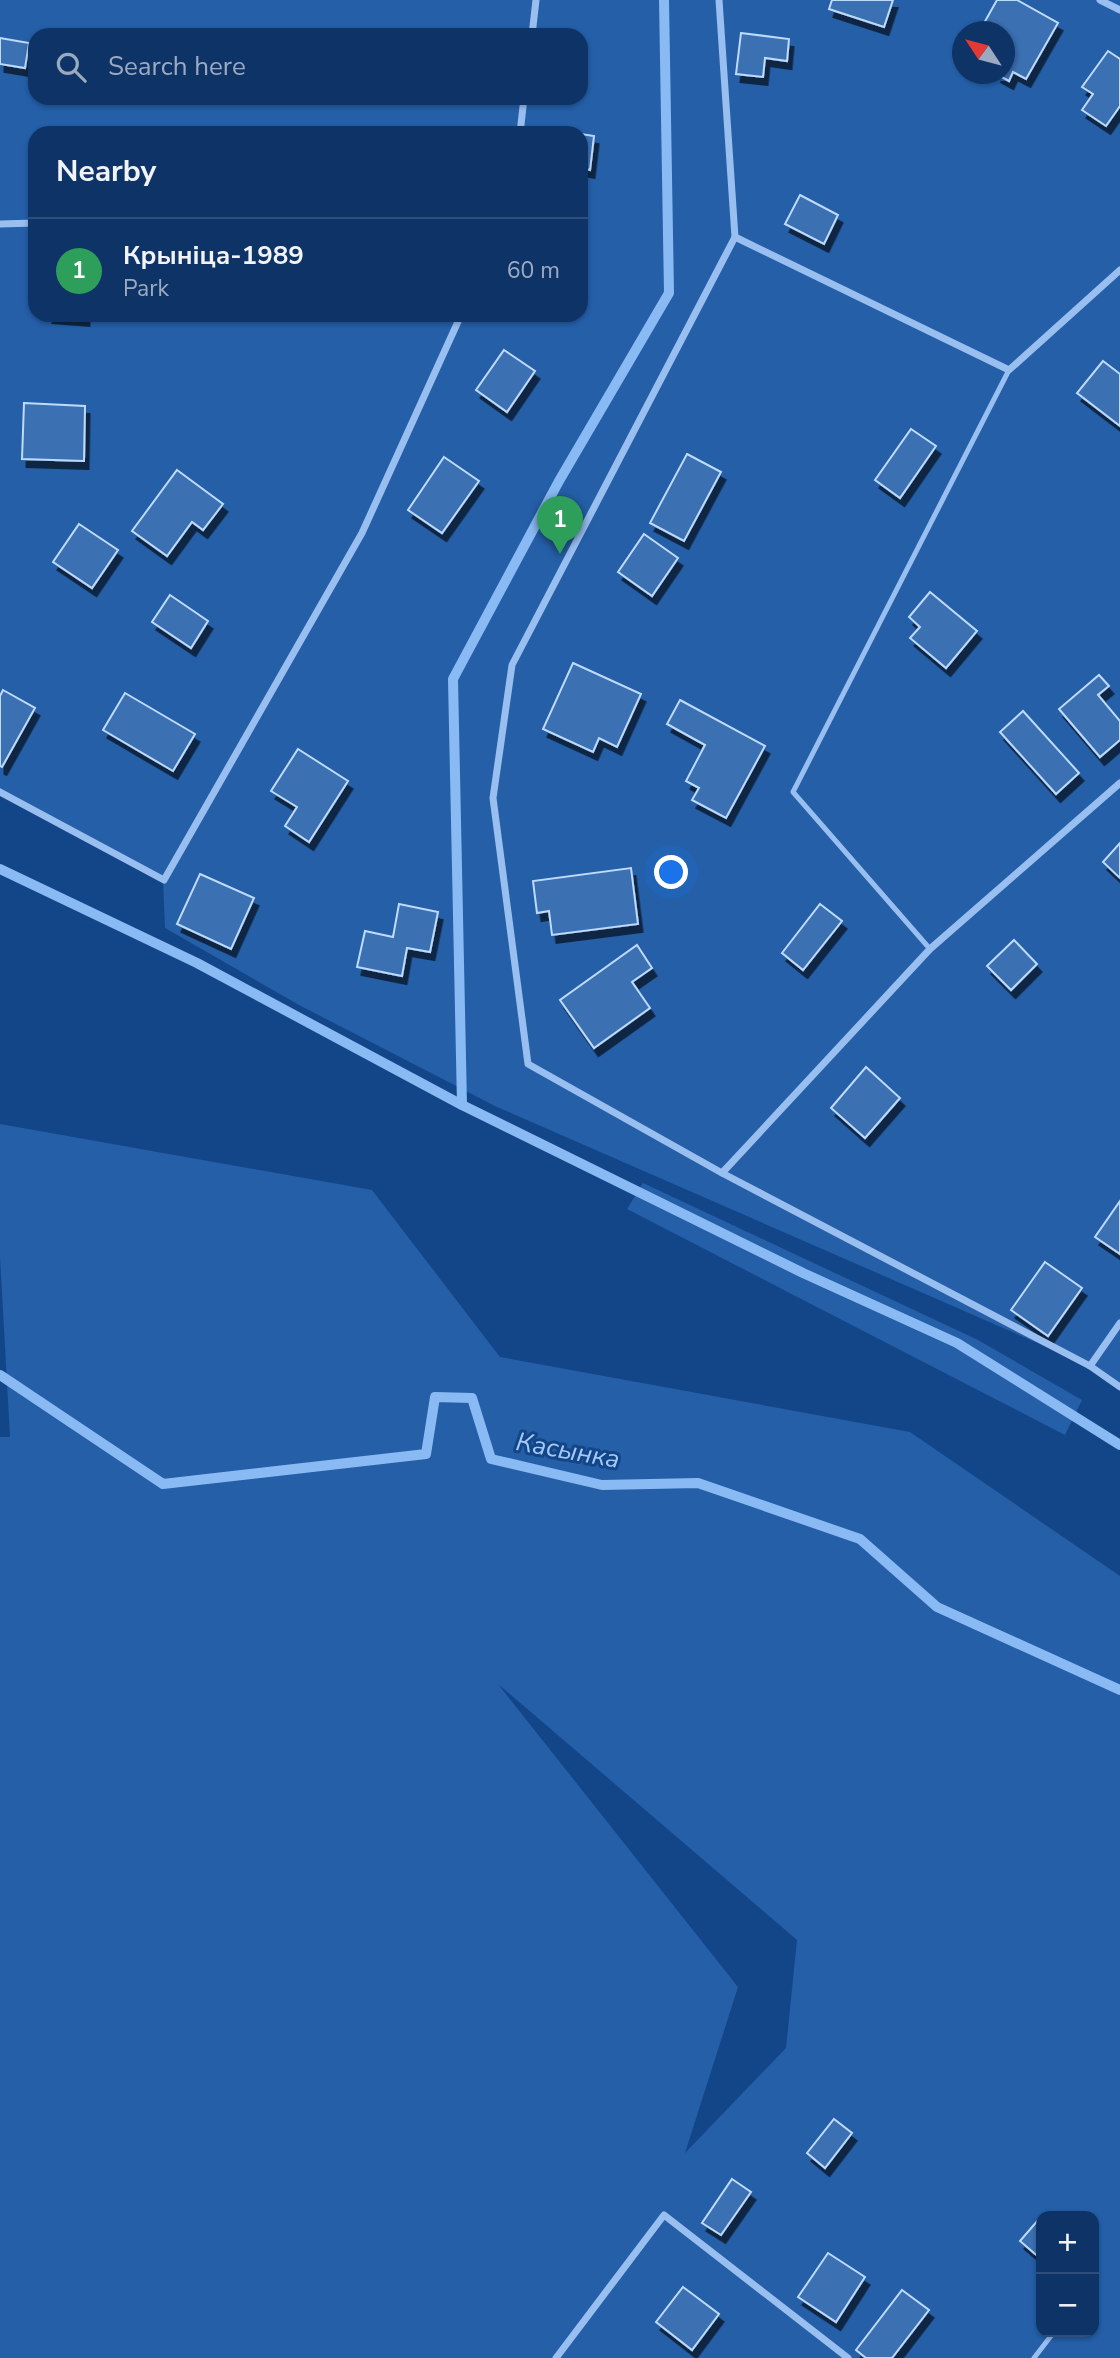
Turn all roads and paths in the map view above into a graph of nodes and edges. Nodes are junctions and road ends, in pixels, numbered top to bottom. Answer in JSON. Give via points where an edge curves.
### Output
{"nodes":[{"id":1,"x":536,"y":0,"type":"edge"},
{"id":2,"x":719,"y":0,"type":"edge"},
{"id":3,"x":1100,"y":0,"type":"edge"},
{"id":4,"x":1120,"y":10,"type":"edge"},
{"id":5,"x":532,"y":28,"type":"edge"},
{"id":6,"x":523,"y":105,"type":"edge"},
{"id":7,"x":521,"y":126,"type":"edge"},
{"id":8,"x":28,"y":223,"type":"edge"},
{"id":9,"x":0,"y":224,"type":"edge"},
{"id":10,"x":735,"y":237,"type":"junction"},
{"id":11,"x":1120,"y":270,"type":"edge"},
{"id":12,"x":458,"y":322,"type":"edge"},
{"id":13,"x":1009,"y":370,"type":"junction"},
{"id":14,"x":1120,"y":783,"type":"edge"},
{"id":15,"x":0,"y":792,"type":"edge"},
{"id":16,"x":930,"y":949,"type":"junction"},
{"id":17,"x":722,"y":1173,"type":"junction"},
{"id":18,"x":1120,"y":1323,"type":"edge"},
{"id":19,"x":1090,"y":1366,"type":"junction"},
{"id":20,"x":1120,"y":1387,"type":"edge"},
{"id":21,"x":1050,"y":2337,"type":"edge"},
{"id":22,"x":555,"y":2358,"type":"edge"},
{"id":23,"x":848,"y":2358,"type":"edge"},
{"id":24,"x":1034,"y":2358,"type":"edge"}],
"edges":[{"from":1,"to":5,"type":"street"},
{"from":2,"to":10,"type":"street"},
{"from":3,"to":4,"type":"street"},
{"from":6,"to":7,"type":"street"},
{"from":8,"to":9,"type":"street"},
{"from":10,"to":13,"type":"street"},
{"from":10,"to":17,"type":"street","via":[[512,665],[493,798],[528,1064]]},
{"from":11,"to":13,"type":"street"},
{"from":12,"to":15,"type":"street","via":[[362,533],[164,880]]},
{"from":13,"to":16,"type":"lane","via":[[793,792]]},
{"from":14,"to":16,"type":"street"},
{"from":16,"to":17,"type":"street"},
{"from":17,"to":19,"type":"street"},
{"from":18,"to":19,"type":"street"},
{"from":19,"to":20,"type":"street"},
{"from":21,"to":24,"type":"lane"},
{"from":22,"to":23,"type":"street","via":[[664,2215]]}]}
